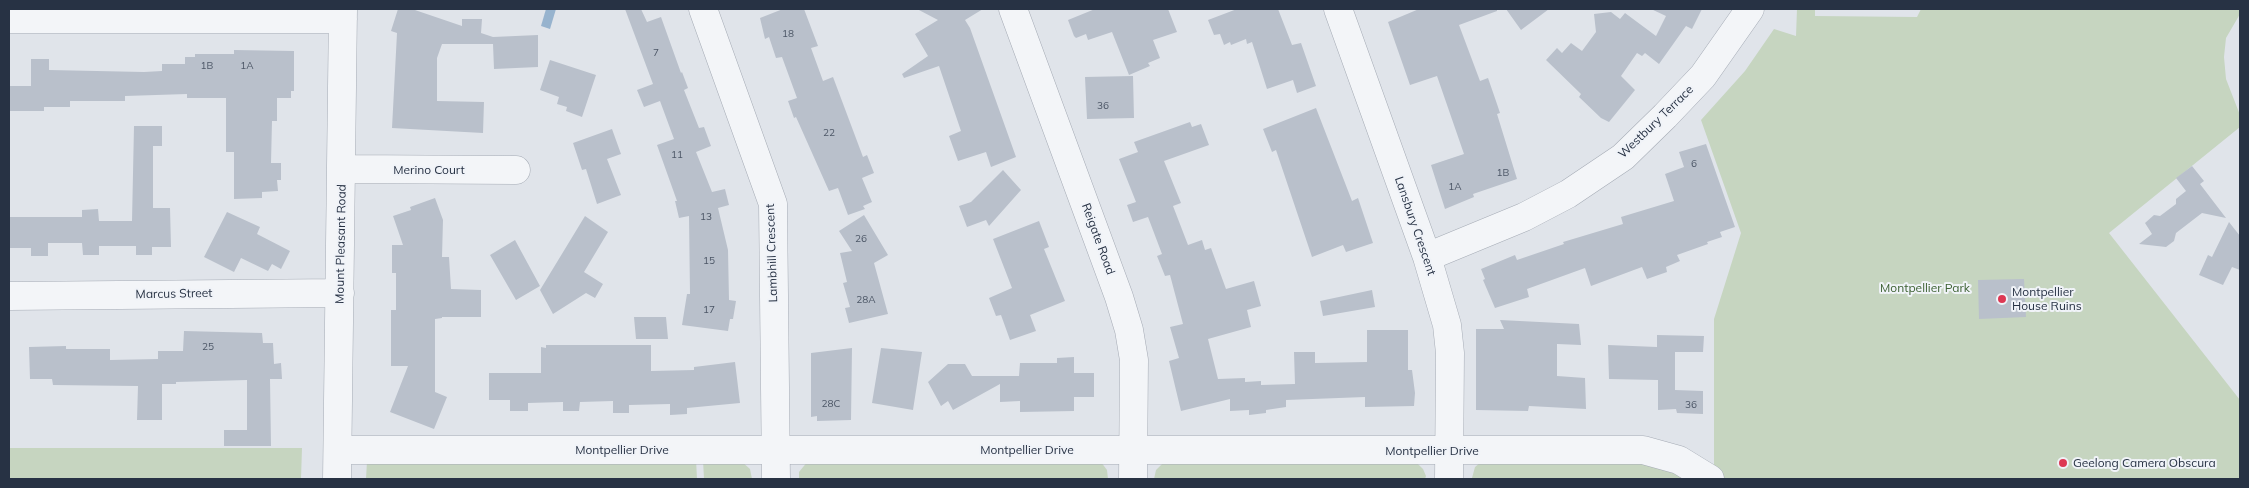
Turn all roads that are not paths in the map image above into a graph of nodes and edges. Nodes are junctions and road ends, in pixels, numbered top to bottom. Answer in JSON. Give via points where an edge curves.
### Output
{"nodes":[{"id":1,"x":703,"y":9,"type":"edge"},
{"id":2,"x":1013,"y":9,"type":"edge"},
{"id":3,"x":1338,"y":9,"type":"edge"},
{"id":4,"x":1750,"y":9,"type":"edge"},
{"id":5,"x":343,"y":14,"type":"edge"},
{"id":6,"x":9,"y":19,"type":"edge"},
{"id":7,"x":342,"y":169,"type":"junction"},
{"id":8,"x":516,"y":170,"type":"dead end"},
{"id":9,"x":1427,"y":257,"type":"junction"},
{"id":10,"x":340,"y":292,"type":"junction"},
{"id":11,"x":9,"y":296,"type":"edge"},
{"id":12,"x":338,"y":450,"type":"junction"},
{"id":13,"x":776,"y":450,"type":"junction"},
{"id":14,"x":1134,"y":450,"type":"junction"},
{"id":15,"x":1450,"y":451,"type":"junction"},
{"id":16,"x":337,"y":479,"type":"edge"},
{"id":17,"x":776,"y":479,"type":"edge"},
{"id":18,"x":1133,"y":479,"type":"edge"},
{"id":19,"x":1449,"y":479,"type":"edge"},
{"id":20,"x":1710,"y":479,"type":"edge"}],
"edges":[{"from":1,"to":13,"type":"street","name":"Lambhill Crescent","via":[[773,204]]},
{"from":2,"to":14,"type":"street","name":"Reigate Road","via":[[1129,330],[1134,360]]},
{"from":3,"to":9,"type":"street","name":"Lansbury Crescent"},
{"from":4,"to":9,"type":"street","name":"Westbury Terrace","via":[[1703,76],[1622,157],[1568,194],[1524,217]]},
{"from":5,"to":6,"type":"street"},
{"from":5,"to":7,"type":"street","name":"Mount Pleasant Road"},
{"from":7,"to":8,"type":"street","name":"Merino Court"},
{"from":7,"to":10,"type":"street","name":"Mount Pleasant Road"},
{"from":9,"to":15,"type":"street","name":"Lansbury Crescent","via":[[1448,325]]},
{"from":10,"to":11,"type":"street","name":"Marcus Street"},
{"from":10,"to":12,"type":"street","name":"Mount Pleasant Road"},
{"from":12,"to":13,"type":"street","name":"Montpellier Drive"},
{"from":12,"to":16,"type":"street","name":"Mount Pleasant Road"},
{"from":13,"to":14,"type":"street","name":"Montpellier Drive"},
{"from":13,"to":17,"type":"street","name":"Lambhill Crescent"},
{"from":14,"to":15,"type":"street","name":"Montpellier Drive"},
{"from":14,"to":18,"type":"street","name":"Reigate Road"},
{"from":15,"to":19,"type":"street","name":"Lansbury Crescent"},
{"from":15,"to":20,"type":"street","name":"Montpellier Drive","via":[[1643,450],[1679,460]]}]}
